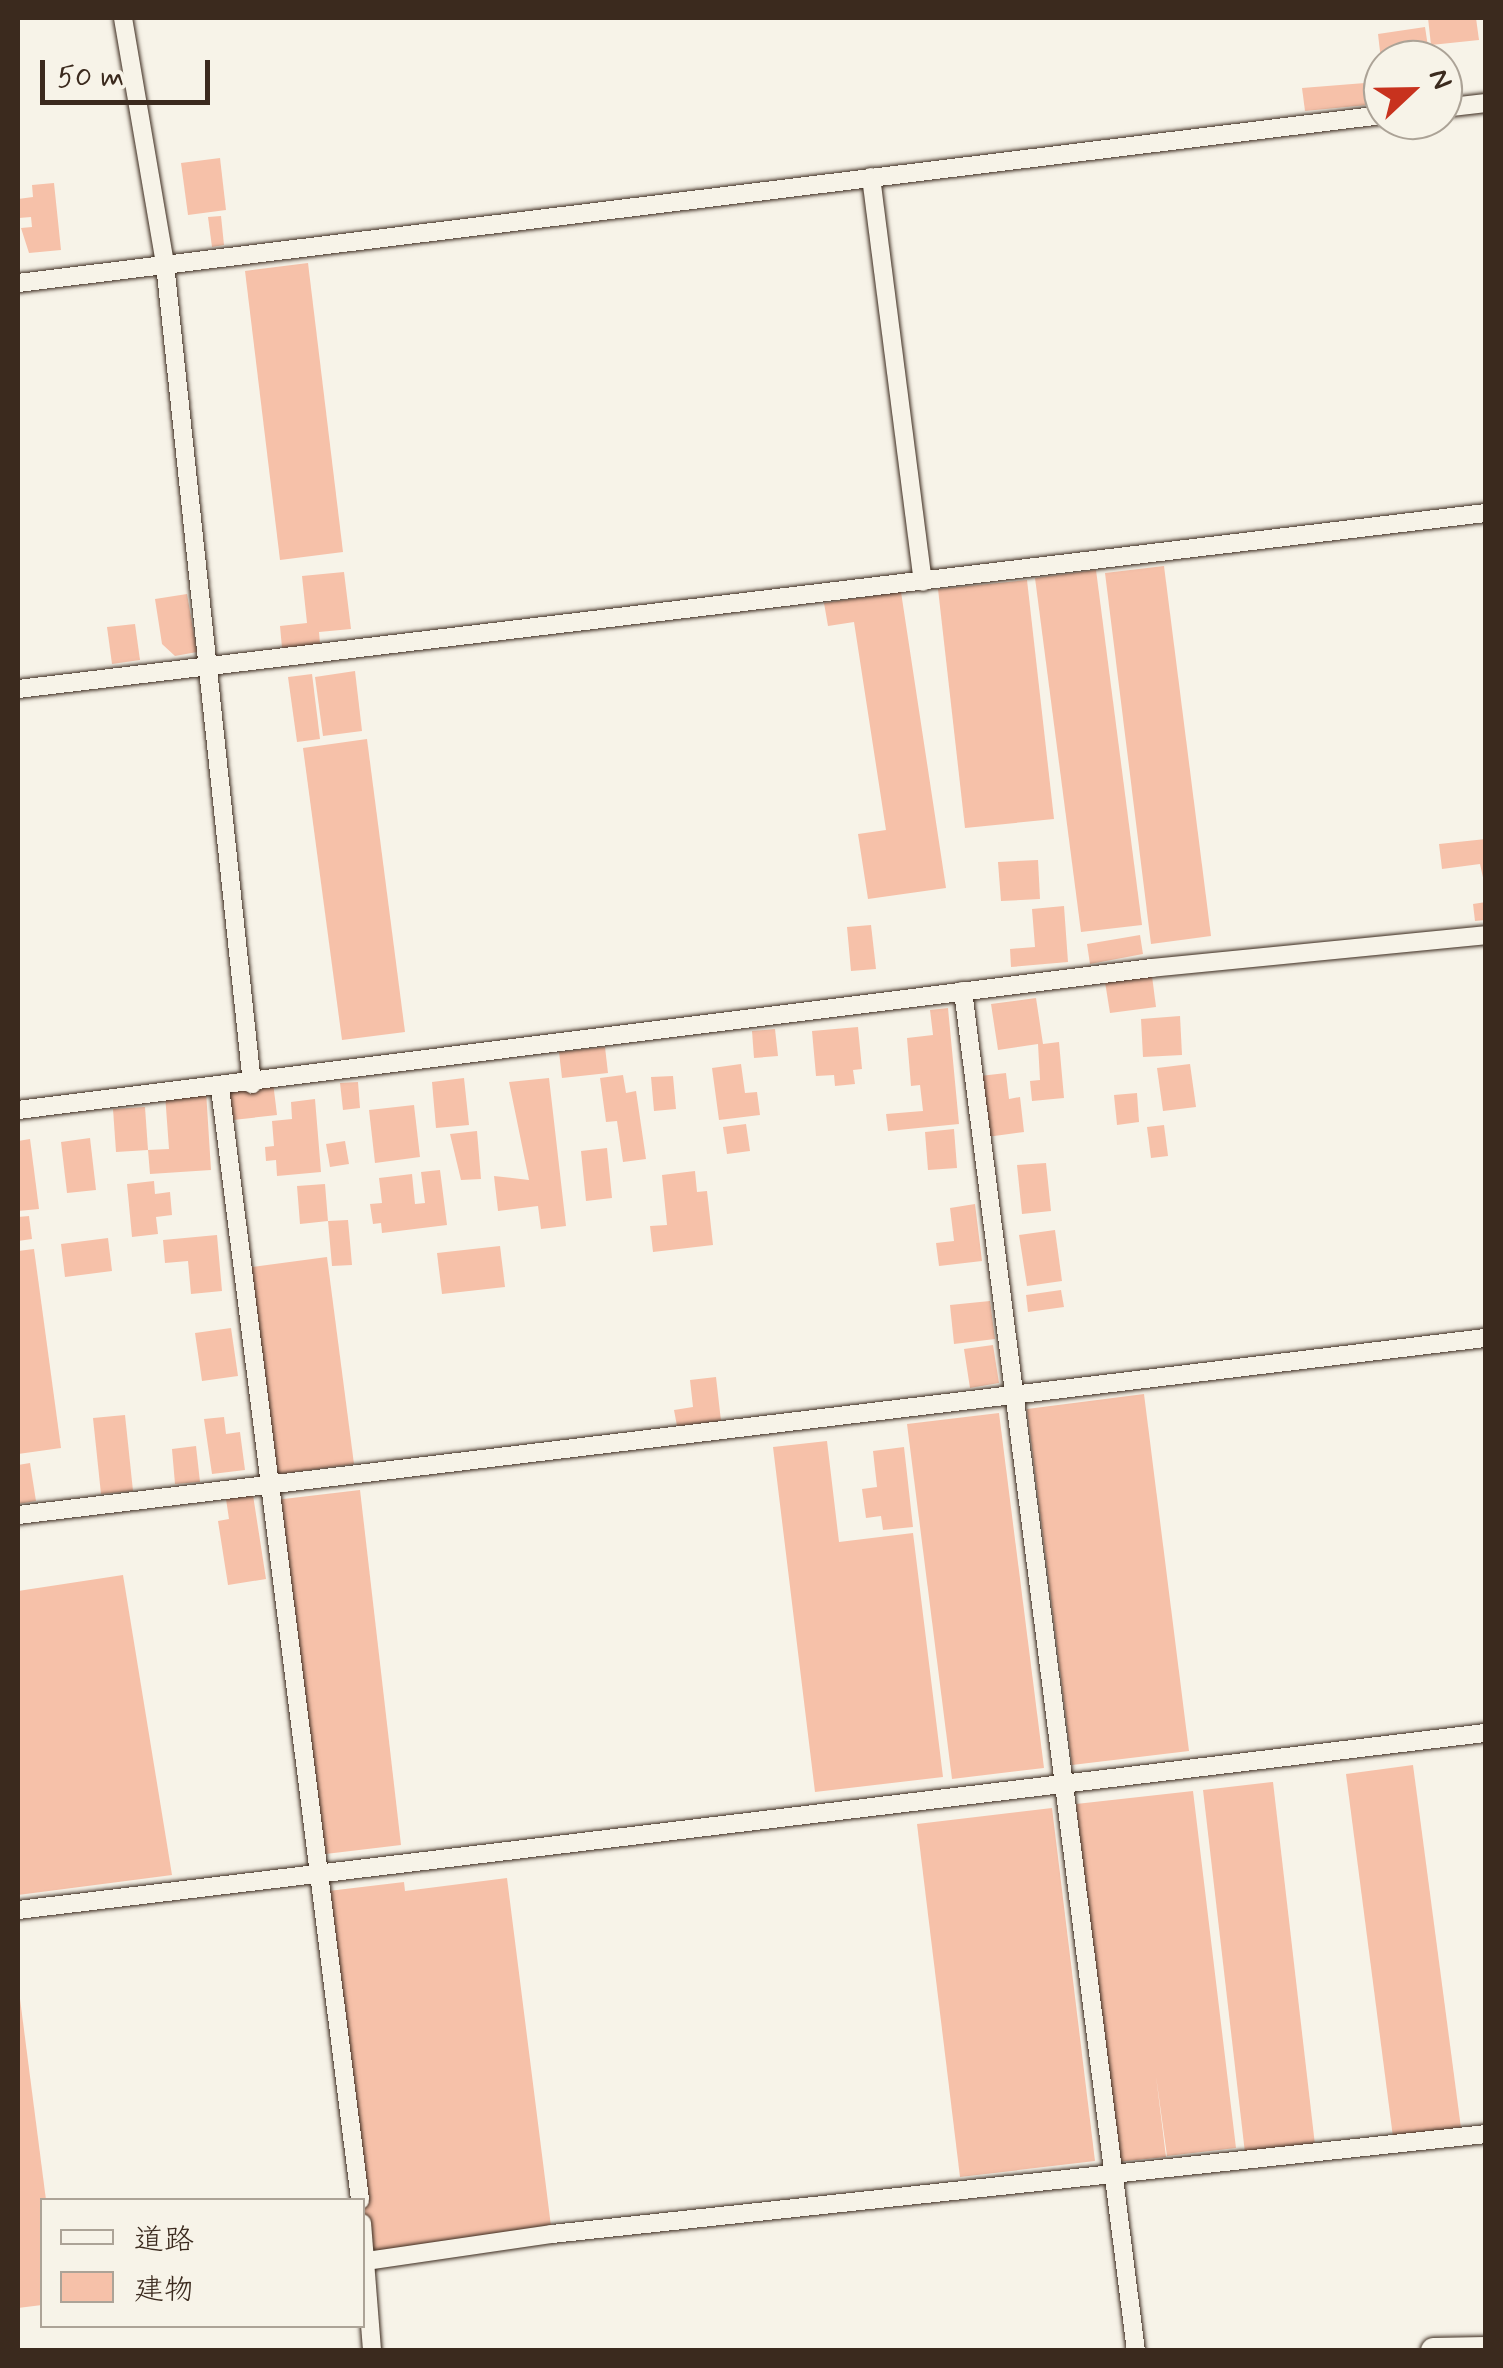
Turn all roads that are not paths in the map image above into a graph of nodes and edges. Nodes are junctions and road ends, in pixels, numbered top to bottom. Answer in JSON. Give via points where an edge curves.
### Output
{"nodes":[{"id":1,"x":123,"y":18,"type":"edge"},
{"id":2,"x":1363,"y":117,"type":"edge"},
{"id":3,"x":871,"y":178,"type":"junction"},
{"id":4,"x":164,"y":264,"type":"junction"},
{"id":5,"x":18,"y":282,"type":"edge"},
{"id":6,"x":1486,"y":513,"type":"edge"},
{"id":7,"x":923,"y":582,"type":"junction"},
{"id":8,"x":212,"y":665,"type":"junction"},
{"id":9,"x":18,"y":689,"type":"edge"},
{"id":10,"x":1486,"y":935,"type":"edge"},
{"id":11,"x":963,"y":991,"type":"junction"},
{"id":12,"x":252,"y":1084,"type":"junction"},
{"id":13,"x":220,"y":1088,"type":"junction"},
{"id":14,"x":18,"y":1110,"type":"edge"},
{"id":15,"x":1486,"y":1338,"type":"edge"},
{"id":16,"x":1012,"y":1393,"type":"junction"},
{"id":17,"x":272,"y":1483,"type":"junction"},
{"id":18,"x":18,"y":1515,"type":"edge"},
{"id":19,"x":1486,"y":1734,"type":"edge"},
{"id":20,"x":1062,"y":1785,"type":"junction"},
{"id":21,"x":319,"y":1870,"type":"junction"},
{"id":22,"x":18,"y":1910,"type":"edge"},
{"id":23,"x":1486,"y":2134,"type":"edge"},
{"id":24,"x":1116,"y":2174,"type":"junction"},
{"id":25,"x":360,"y":2198,"type":"edge"},
{"id":26,"x":365,"y":2252,"type":"edge"},
{"id":27,"x":366,"y":2261,"type":"junction"},
{"id":28,"x":1486,"y":2349,"type":"edge"},
{"id":29,"x":372,"y":2350,"type":"edge"},
{"id":30,"x":1136,"y":2350,"type":"edge"},
{"id":31,"x":1433,"y":2350,"type":"edge"}],
"edges":[{"from":1,"to":4,"type":"street"},
{"from":2,"to":3,"type":"street"},
{"from":3,"to":4,"type":"street"},
{"from":3,"to":7,"type":"street"},
{"from":4,"to":5,"type":"street"},
{"from":4,"to":8,"type":"street"},
{"from":6,"to":7,"type":"street"},
{"from":7,"to":8,"type":"street"},
{"from":8,"to":9,"type":"street"},
{"from":8,"to":12,"type":"street"},
{"from":10,"to":11,"type":"street"},
{"from":11,"to":12,"type":"street"},
{"from":11,"to":16,"type":"street"},
{"from":12,"to":13,"type":"street"},
{"from":13,"to":14,"type":"street"},
{"from":13,"to":17,"type":"street"},
{"from":15,"to":16,"type":"street"},
{"from":16,"to":17,"type":"street"},
{"from":16,"to":20,"type":"street"},
{"from":17,"to":18,"type":"street"},
{"from":17,"to":21,"type":"street"},
{"from":19,"to":20,"type":"street"},
{"from":20,"to":21,"type":"street"},
{"from":20,"to":24,"type":"street"},
{"from":21,"to":22,"type":"street"},
{"from":21,"to":25,"type":"street"},
{"from":23,"to":24,"type":"street"},
{"from":24,"to":27,"type":"street","via":[[552,2234]]},
{"from":24,"to":30,"type":"street"},
{"from":26,"to":27,"type":"street"},
{"from":27,"to":29,"type":"street"},
{"from":28,"to":31,"type":"main road"}]}
